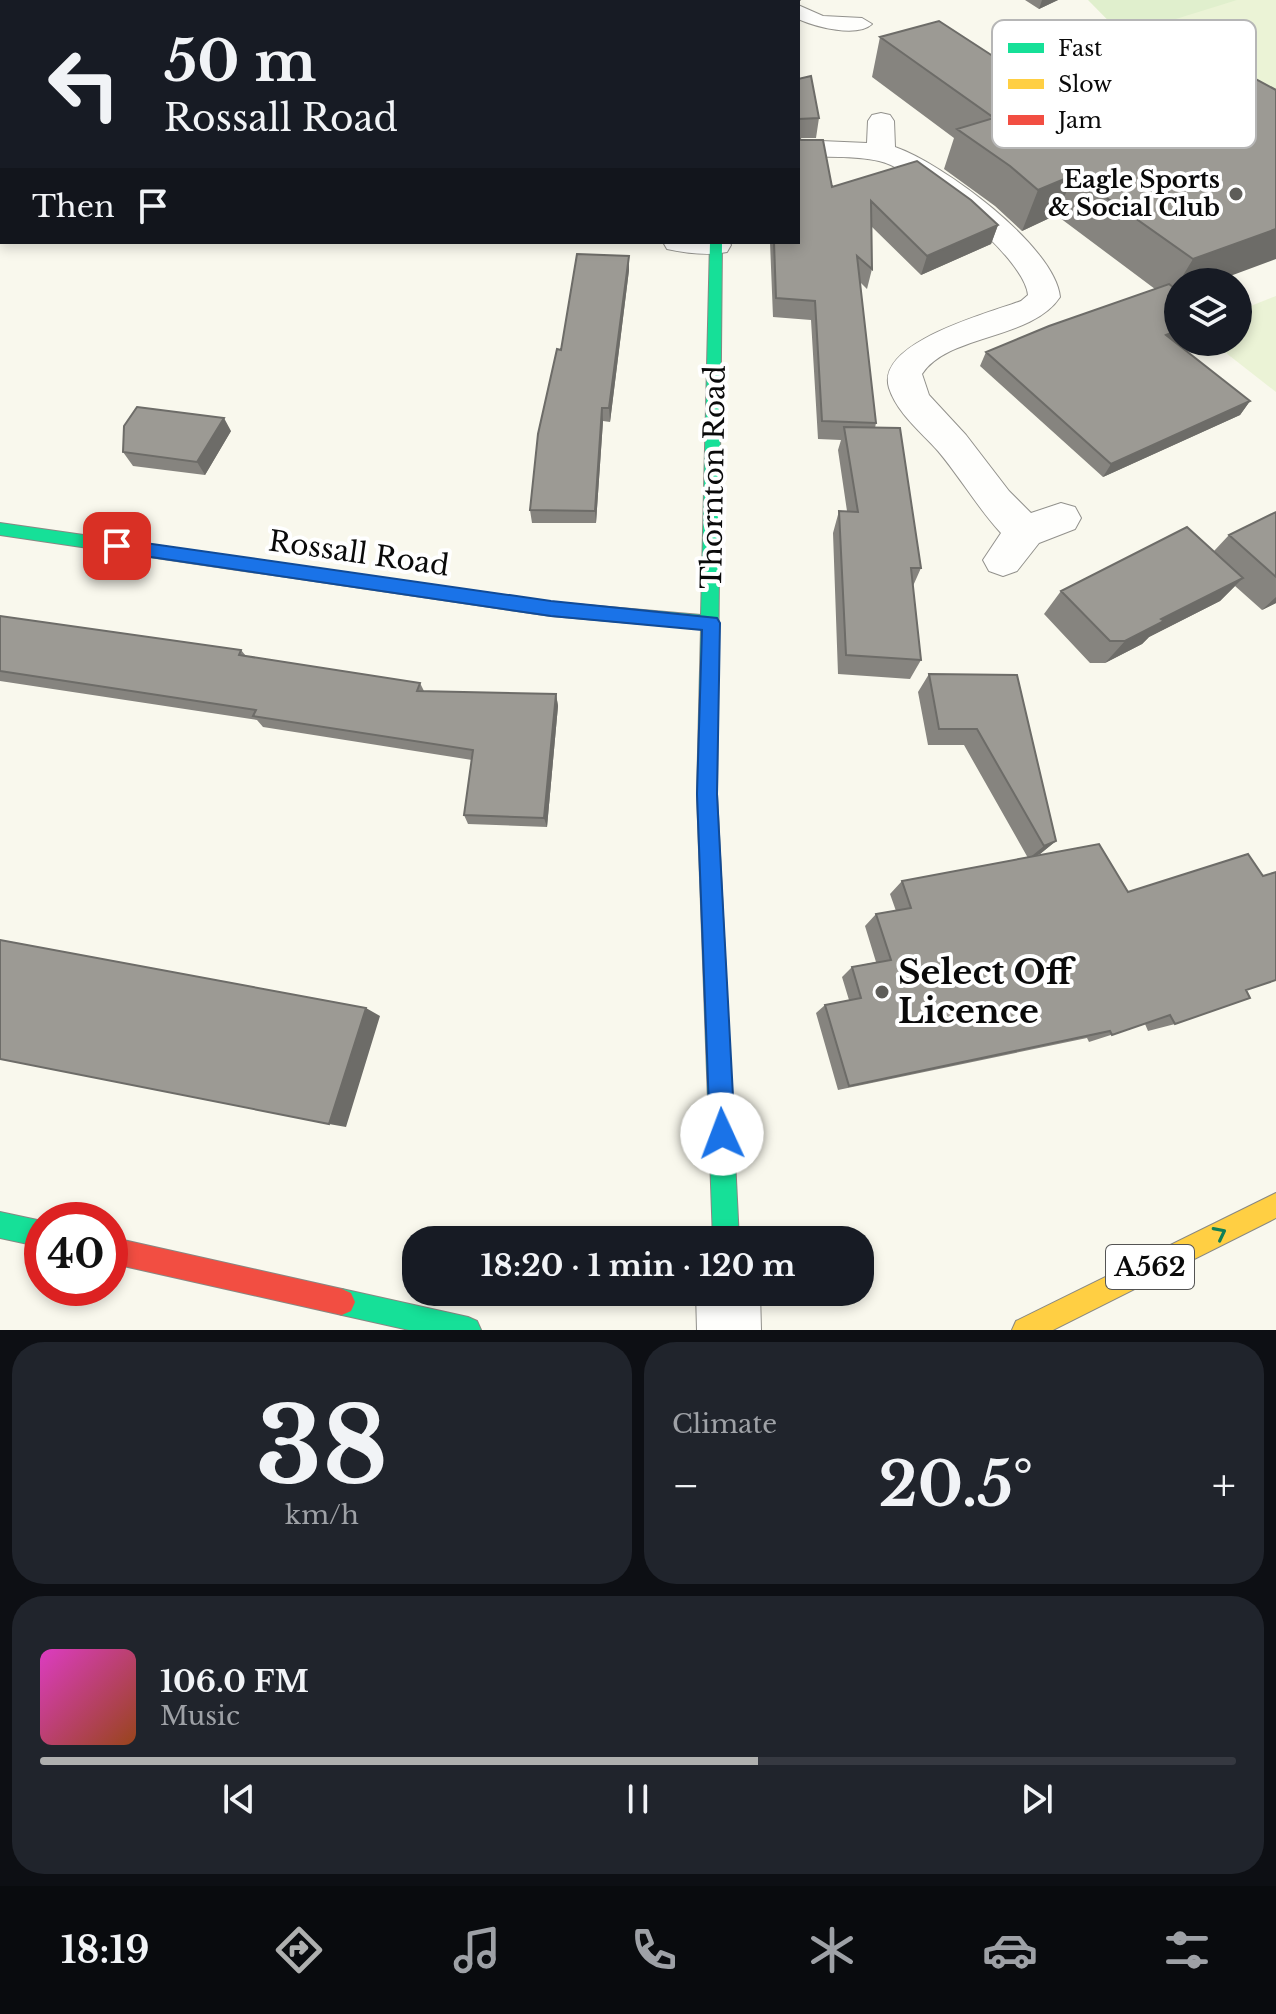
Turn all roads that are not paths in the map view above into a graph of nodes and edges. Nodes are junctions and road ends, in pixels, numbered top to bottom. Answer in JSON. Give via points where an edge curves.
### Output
{"nodes":[{"id":1,"x":800,"y":12,"type":"edge"},
{"id":2,"x":862,"y":24,"type":"dead end"},
{"id":3,"x":800,"y":148,"type":"edge"},
{"id":4,"x":716,"y":244,"type":"edge"},
{"id":5,"x":0,"y":529,"type":"edge"},
{"id":6,"x":1030,"y":537,"type":"dead end"},
{"id":7,"x":711,"y":623,"type":"junction"},
{"id":8,"x":1276,"y":1205,"type":"edge"},
{"id":9,"x":0,"y":1225,"type":"edge"},
{"id":10,"x":725,"y":1226,"type":"edge"},
{"id":11,"x":24,"y":1230,"type":"edge"},
{"id":12,"x":128,"y":1254,"type":"edge"},
{"id":13,"x":728,"y":1306,"type":"edge"},
{"id":14,"x":372,"y":1310,"type":"junction"},
{"id":15,"x":388,"y":1330,"type":"edge"},
{"id":16,"x":468,"y":1330,"type":"edge"},
{"id":17,"x":729,"y":1330,"type":"edge"},
{"id":18,"x":1025,"y":1330,"type":"edge"}],
"edges":[{"from":1,"to":2,"type":"lane","via":[[827,23]]},
{"from":3,"to":6,"type":"street","via":[[881,136],[1034,268],[1044,297],[1033,308],[928,349],[905,374],[915,403]]},
{"from":4,"to":7,"type":"street","name":"Thornton Road"},
{"from":5,"to":7,"type":"street","name":"Rossall Road","via":[[551,609]]},
{"from":7,"to":10,"type":"street","name":"Thornton Road","via":[[707,794]]},
{"from":18,"to":8,"type":"street","number":"A562","one_way":true},
{"from":9,"to":11,"type":"street"},
{"from":12,"to":14,"type":"street"},
{"from":13,"to":17,"type":"street"},
{"from":14,"to":15,"type":"street"},
{"from":14,"to":16,"type":"street"}]}
